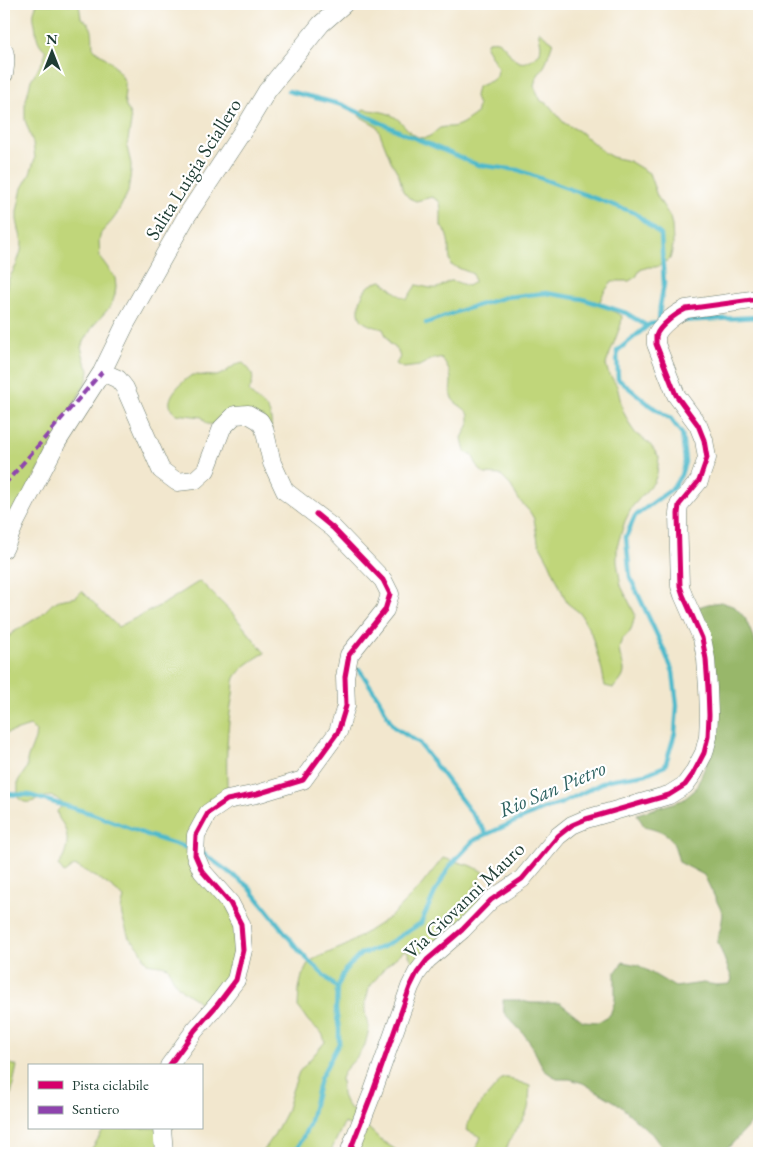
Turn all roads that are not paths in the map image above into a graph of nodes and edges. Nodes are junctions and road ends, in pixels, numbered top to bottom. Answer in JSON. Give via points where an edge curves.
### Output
{"nodes":[{"id":1,"x":344,"y":4,"type":"edge"},
{"id":2,"x":4,"y":51,"type":"edge"},
{"id":3,"x":4,"y":74,"type":"edge"},
{"id":4,"x":759,"y":299,"type":"edge"},
{"id":5,"x":102,"y":372,"type":"junction"},
{"id":6,"x":4,"y":549,"type":"edge"},
{"id":7,"x":170,"y":1064,"type":"edge"},
{"id":8,"x":162,"y":1130,"type":"edge"},
{"id":9,"x":164,"y":1153,"type":"edge"},
{"id":10,"x":349,"y":1153,"type":"edge"}],
"edges":[{"from":1,"to":5,"type":"street","name":"Salita Luigia Sciallero","via":[[321,24],[267,91],[186,217]]},
{"from":2,"to":3,"type":"street"},
{"from":4,"to":10,"type":"street","name":"Via Giovanni Mauro","via":[[686,309],[677,313],[656,336],[656,344],[676,395],[698,426],[707,458],[699,481],[679,505],[678,514],[680,586],[702,638],[708,688],[708,737],[694,774],[685,785],[669,795],[572,825],[558,836],[522,879],[492,900],[427,960],[410,987]]},
{"from":5,"to":6,"type":"street","name":"Salita Luigia Sciallero","via":[[57,442]]},
{"from":5,"to":7,"type":"street","via":[[118,379],[125,388],[161,470],[177,482],[195,480],[206,470],[222,428],[235,415],[248,414],[260,420],[272,463],[285,491],[333,528],[383,580],[390,594],[385,610],[349,654],[345,677],[346,706],[338,732],[303,780],[227,800],[208,813],[196,835],[198,863],[230,903],[241,924],[243,950],[236,980]]},
{"from":8,"to":9,"type":"street"}]}
